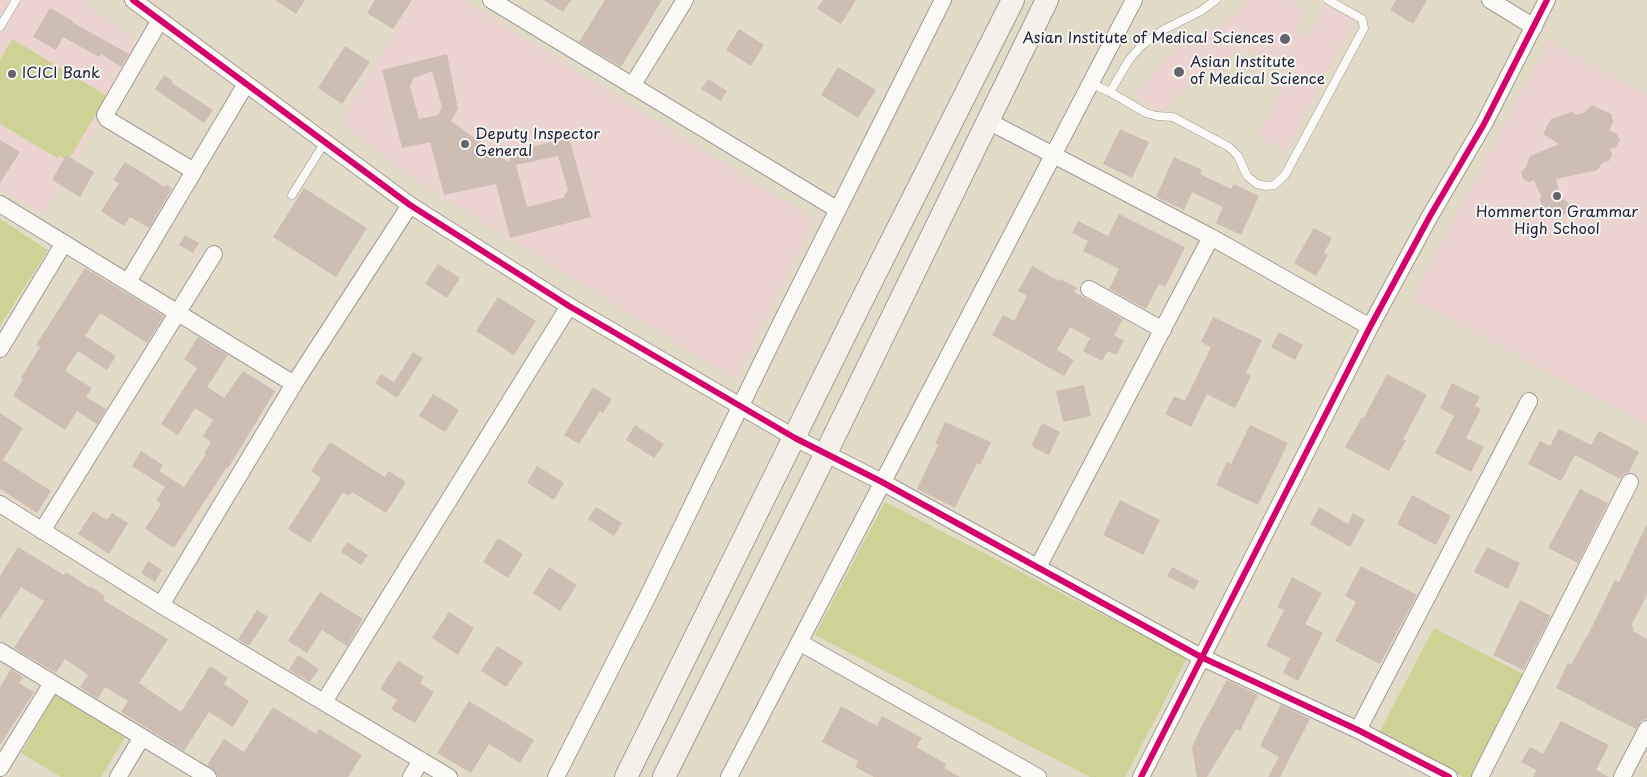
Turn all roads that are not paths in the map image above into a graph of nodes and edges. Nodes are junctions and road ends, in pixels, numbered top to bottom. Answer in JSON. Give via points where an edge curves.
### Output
{"nodes":[{"id":1,"x":16,"y":0,"type":"edge"},
{"id":2,"x":134,"y":0,"type":"edge"},
{"id":3,"x":491,"y":0,"type":"edge"},
{"id":4,"x":685,"y":0,"type":"edge"},
{"id":5,"x":943,"y":0,"type":"edge"},
{"id":6,"x":1013,"y":0,"type":"edge"},
{"id":7,"x":1047,"y":0,"type":"edge"},
{"id":8,"x":1134,"y":0,"type":"edge"},
{"id":9,"x":1216,"y":0,"type":"edge"},
{"id":10,"x":1328,"y":0,"type":"edge"},
{"id":11,"x":1490,"y":0,"type":"edge"},
{"id":12,"x":1547,"y":0,"type":"edge"},
{"id":13,"x":160,"y":20,"type":"junction"},
{"id":14,"x":0,"y":27,"type":"edge"},
{"id":15,"x":1534,"y":27,"type":"junction"},
{"id":16,"x":1090,"y":82,"type":"junction"},
{"id":17,"x":246,"y":84,"type":"junction"},
{"id":18,"x":632,"y":86,"type":"junction"},
{"id":19,"x":1110,"y":92,"type":"junction"},
{"id":20,"x":988,"y":121,"type":"junction"},
{"id":21,"x":326,"y":142,"type":"junction"},
{"id":22,"x":1053,"y":155,"type":"junction"},
{"id":23,"x":194,"y":171,"type":"junction"},
{"id":24,"x":292,"y":196,"type":"dead end"},
{"id":25,"x":0,"y":204,"type":"edge"},
{"id":26,"x":410,"y":205,"type":"junction"},
{"id":27,"x":838,"y":210,"type":"junction"},
{"id":28,"x":1212,"y":237,"type":"junction"},
{"id":29,"x":64,"y":243,"type":"junction"},
{"id":30,"x":214,"y":254,"type":"dead end"},
{"id":31,"x":128,"y":282,"type":"junction"},
{"id":32,"x":1089,"y":289,"type":"dead end"},
{"id":33,"x":569,"y":306,"type":"junction"},
{"id":34,"x":176,"y":312,"type":"junction"},
{"id":35,"x":1370,"y":327,"type":"junction"},
{"id":36,"x":1163,"y":330,"type":"junction"},
{"id":37,"x":0,"y":349,"type":"edge"},
{"id":38,"x":294,"y":384,"type":"junction"},
{"id":39,"x":1529,"y":401,"type":"dead end"},
{"id":40,"x":740,"y":407,"type":"junction"},
{"id":41,"x":795,"y":438,"type":"junction"},
{"id":42,"x":826,"y":453,"type":"junction"},
{"id":43,"x":882,"y":482,"type":"junction"},
{"id":44,"x":1630,"y":482,"type":"dead end"},
{"id":45,"x":0,"y":504,"type":"edge"},
{"id":46,"x":42,"y":531,"type":"junction"},
{"id":47,"x":1038,"y":567,"type":"junction"},
{"id":48,"x":161,"y":605,"type":"junction"},
{"id":49,"x":799,"y":642,"type":"junction"},
{"id":50,"x":0,"y":651,"type":"edge"},
{"id":51,"x":1201,"y":657,"type":"junction"},
{"id":52,"x":52,"y":683,"type":"junction"},
{"id":53,"x":324,"y":702,"type":"junction"},
{"id":54,"x":1647,"y":729,"type":"edge"},
{"id":55,"x":1358,"y":730,"type":"junction"},
{"id":56,"x":142,"y":737,"type":"junction"},
{"id":57,"x":421,"y":760,"type":"junction"},
{"id":58,"x":0,"y":768,"type":"edge"},
{"id":59,"x":1144,"y":776,"type":"edge"},
{"id":60,"x":118,"y":777,"type":"edge"},
{"id":61,"x":208,"y":777,"type":"edge"},
{"id":62,"x":411,"y":777,"type":"edge"},
{"id":63,"x":450,"y":777,"type":"edge"},
{"id":64,"x":556,"y":777,"type":"edge"},
{"id":65,"x":626,"y":777,"type":"edge"},
{"id":66,"x":664,"y":777,"type":"edge"},
{"id":67,"x":729,"y":777,"type":"edge"},
{"id":68,"x":1038,"y":777,"type":"edge"},
{"id":69,"x":1449,"y":777,"type":"edge"},
{"id":70,"x":1480,"y":777,"type":"edge"},
{"id":71,"x":1622,"y":777,"type":"edge"}],
"edges":[{"from":1,"to":14,"type":"lane"},
{"from":2,"to":13,"type":"street"},
{"from":3,"to":18,"type":"street"},
{"from":4,"to":18,"type":"street"},
{"from":5,"to":27,"type":"street"},
{"from":6,"to":41,"type":"main road"},
{"from":7,"to":20,"type":"main road"},
{"from":8,"to":16,"type":"street"},
{"from":9,"to":19,"type":"lane","via":[[1141,46]]},
{"from":10,"to":19,"type":"lane","via":[[1362,19],[1364,28],[1285,175],[1274,185],[1256,184],[1247,176],[1238,156],[1229,147],[1173,117],[1146,113]]},
{"from":11,"to":15,"type":"street"},
{"from":12,"to":15,"type":"street"},
{"from":13,"to":17,"type":"street"},
{"from":13,"to":23,"type":"street","via":[[105,115]]},
{"from":15,"to":35,"type":"street","via":[[1484,124]]},
{"from":16,"to":19,"type":"lane"},
{"from":16,"to":22,"type":"street"},
{"from":17,"to":21,"type":"street"},
{"from":17,"to":23,"type":"street"},
{"from":18,"to":27,"type":"street"},
{"from":20,"to":22,"type":"street"},
{"from":20,"to":42,"type":"main road"},
{"from":21,"to":24,"type":"lane"},
{"from":21,"to":26,"type":"street"},
{"from":22,"to":28,"type":"street"},
{"from":22,"to":43,"type":"street"},
{"from":23,"to":31,"type":"street"},
{"from":25,"to":29,"type":"street"},
{"from":26,"to":33,"type":"street"},
{"from":26,"to":38,"type":"street"},
{"from":27,"to":40,"type":"street"},
{"from":28,"to":35,"type":"street"},
{"from":28,"to":36,"type":"street"},
{"from":29,"to":31,"type":"street"},
{"from":29,"to":37,"type":"street"},
{"from":30,"to":34,"type":"street"},
{"from":31,"to":34,"type":"street"},
{"from":32,"to":36,"type":"street"},
{"from":33,"to":40,"type":"street"},
{"from":33,"to":53,"type":"street"},
{"from":34,"to":38,"type":"street"},
{"from":34,"to":46,"type":"street"},
{"from":35,"to":51,"type":"street"},
{"from":36,"to":47,"type":"street"},
{"from":38,"to":48,"type":"street"},
{"from":39,"to":55,"type":"street"},
{"from":40,"to":41,"type":"street"},
{"from":40,"to":64,"type":"street"},
{"from":41,"to":42,"type":"street"},
{"from":41,"to":65,"type":"main road"},
{"from":42,"to":43,"type":"street"},
{"from":42,"to":66,"type":"main road"},
{"from":43,"to":47,"type":"street"},
{"from":43,"to":49,"type":"street"},
{"from":44,"to":70,"type":"street"},
{"from":45,"to":46,"type":"street"},
{"from":46,"to":48,"type":"street"},
{"from":47,"to":51,"type":"street"},
{"from":48,"to":53,"type":"street"},
{"from":49,"to":67,"type":"street"},
{"from":49,"to":68,"type":"street"},
{"from":50,"to":52,"type":"street"},
{"from":51,"to":55,"type":"street"},
{"from":51,"to":59,"type":"street"},
{"from":52,"to":56,"type":"street"},
{"from":52,"to":58,"type":"street"},
{"from":53,"to":57,"type":"street"},
{"from":54,"to":71,"type":"street"},
{"from":55,"to":69,"type":"street"},
{"from":56,"to":60,"type":"street"},
{"from":56,"to":61,"type":"street"},
{"from":57,"to":62,"type":"street"},
{"from":57,"to":63,"type":"street"}]}
